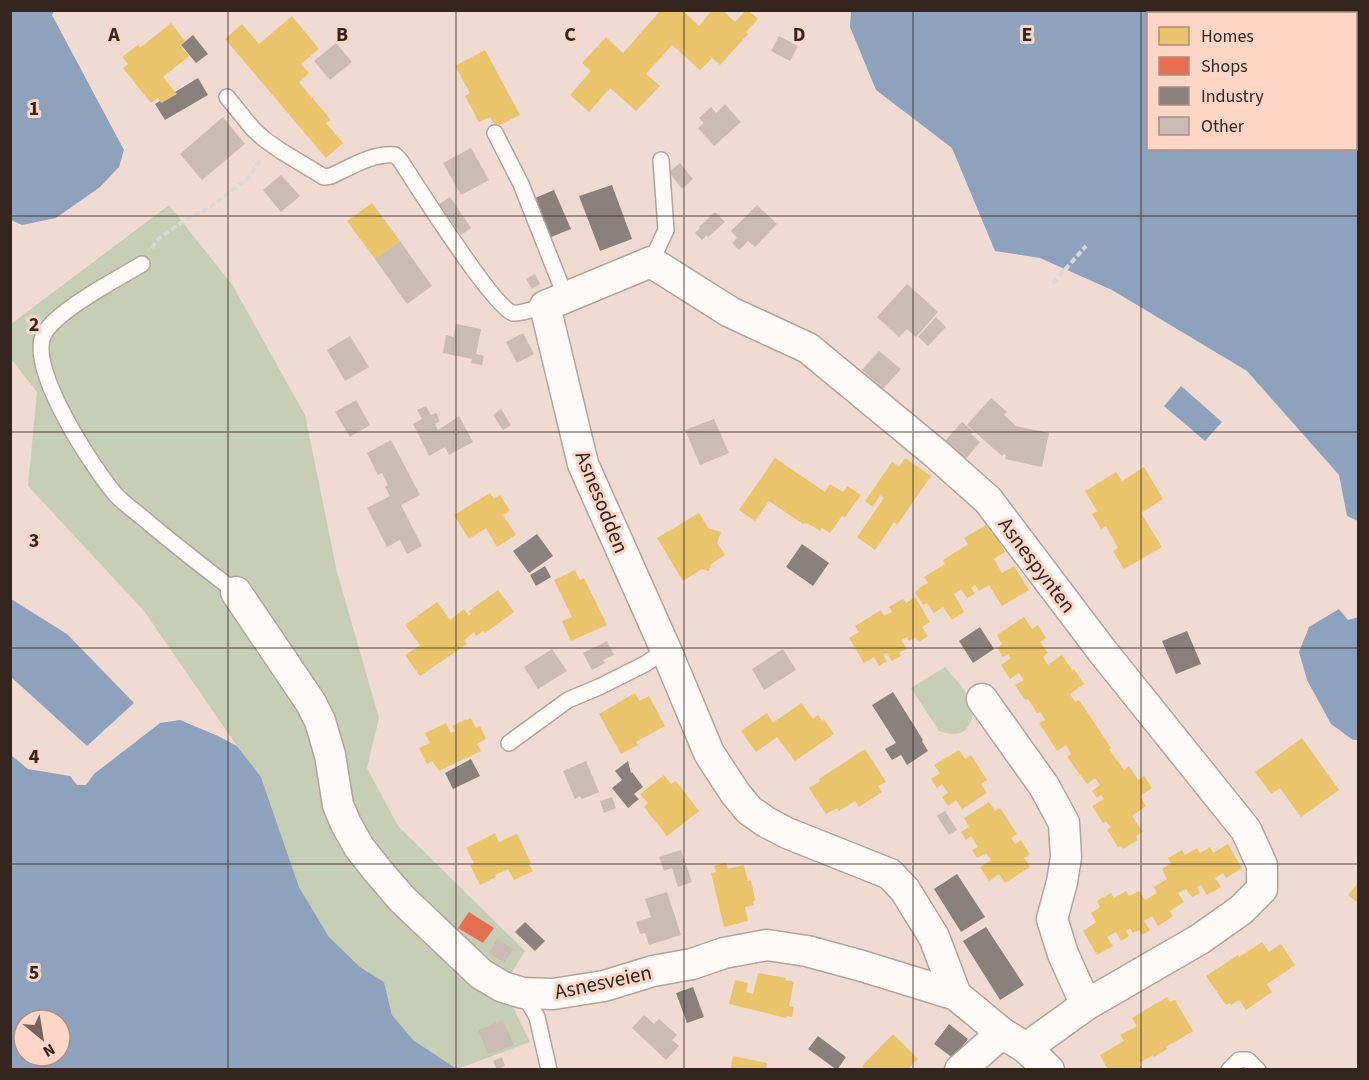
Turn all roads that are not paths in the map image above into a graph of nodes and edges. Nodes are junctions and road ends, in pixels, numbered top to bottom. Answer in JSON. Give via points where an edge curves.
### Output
{"nodes":[{"id":1,"x":227,"y":97,"type":"dead end"},
{"id":2,"x":495,"y":132,"type":"dead end"},
{"id":3,"x":661,"y":160,"type":"dead end"},
{"id":4,"x":651,"y":262,"type":"junction"},
{"id":5,"x":142,"y":264,"type":"road end"},
{"id":6,"x":556,"y":302,"type":"junction"},
{"id":7,"x":236,"y":592,"type":"joint"},
{"id":8,"x":666,"y":650,"type":"junction"},
{"id":9,"x":982,"y":699,"type":"dead end"},
{"id":10,"x":508,"y":743,"type":"dead end"},
{"id":11,"x":523,"y":993,"type":"junction"},
{"id":12,"x":956,"y":995,"type":"junction"},
{"id":13,"x":1086,"y":1005,"type":"junction"},
{"id":14,"x":1014,"y":1040,"type":"junction"},
{"id":15,"x":549,"y":1070,"type":"edge"},
{"id":16,"x":960,"y":1070,"type":"edge"},
{"id":17,"x":1049,"y":1070,"type":"edge"},
{"id":18,"x":1228,"y":1070,"type":"edge"},
{"id":19,"x":1258,"y":1070,"type":"edge"}],
"edges":[{"from":1,"to":6,"type":"lane","via":[[273,146],[324,177],[371,158],[395,155],[440,222],[508,310],[515,314]]},
{"from":2,"to":6,"type":"lane","via":[[521,184]]},
{"from":3,"to":4,"type":"lane","via":[[666,230]]},
{"from":4,"to":6,"type":"street"},
{"from":4,"to":13,"type":"street","name":"Asnespynten","via":[[730,312],[808,348],[988,500],[1103,652],[1246,830],[1262,865],[1262,889],[1241,910],[1200,939]]},
{"from":5,"to":7,"type":"lane","via":[[58,318],[44,335],[43,365],[54,396],[84,451],[116,496]]},
{"from":6,"to":8,"type":"street","name":"Asnesodden","via":[[583,464]]},
{"from":7,"to":11,"type":"street","name":"Asnesveien","via":[[320,721],[338,805],[359,847],[402,899],[481,974]]},
{"from":8,"to":10,"type":"lane","via":[[568,700]]},
{"from":8,"to":12,"type":"street","name":"Asnesodden","via":[[709,753],[749,810],[787,833],[890,874],[905,890],[934,937]]},
{"from":9,"to":13,"type":"street","via":[[1044,786],[1064,823],[1066,857],[1052,919]]},
{"from":11,"to":12,"type":"street","name":"Asnesveien","via":[[553,994],[604,986],[767,945],[807,951]]},
{"from":11,"to":15,"type":"lane","via":[[537,1017]]},
{"from":12,"to":14,"type":"street","name":"Asnesveien"},
{"from":13,"to":14,"type":"street","name":"Asnespynten"},
{"from":14,"to":16,"type":"street","name":"Asnespynten"},
{"from":14,"to":17,"type":"street","name":"Asnesveien"},
{"from":18,"to":19,"type":"lane","via":[[1239,1060],[1248,1060]]}]}
